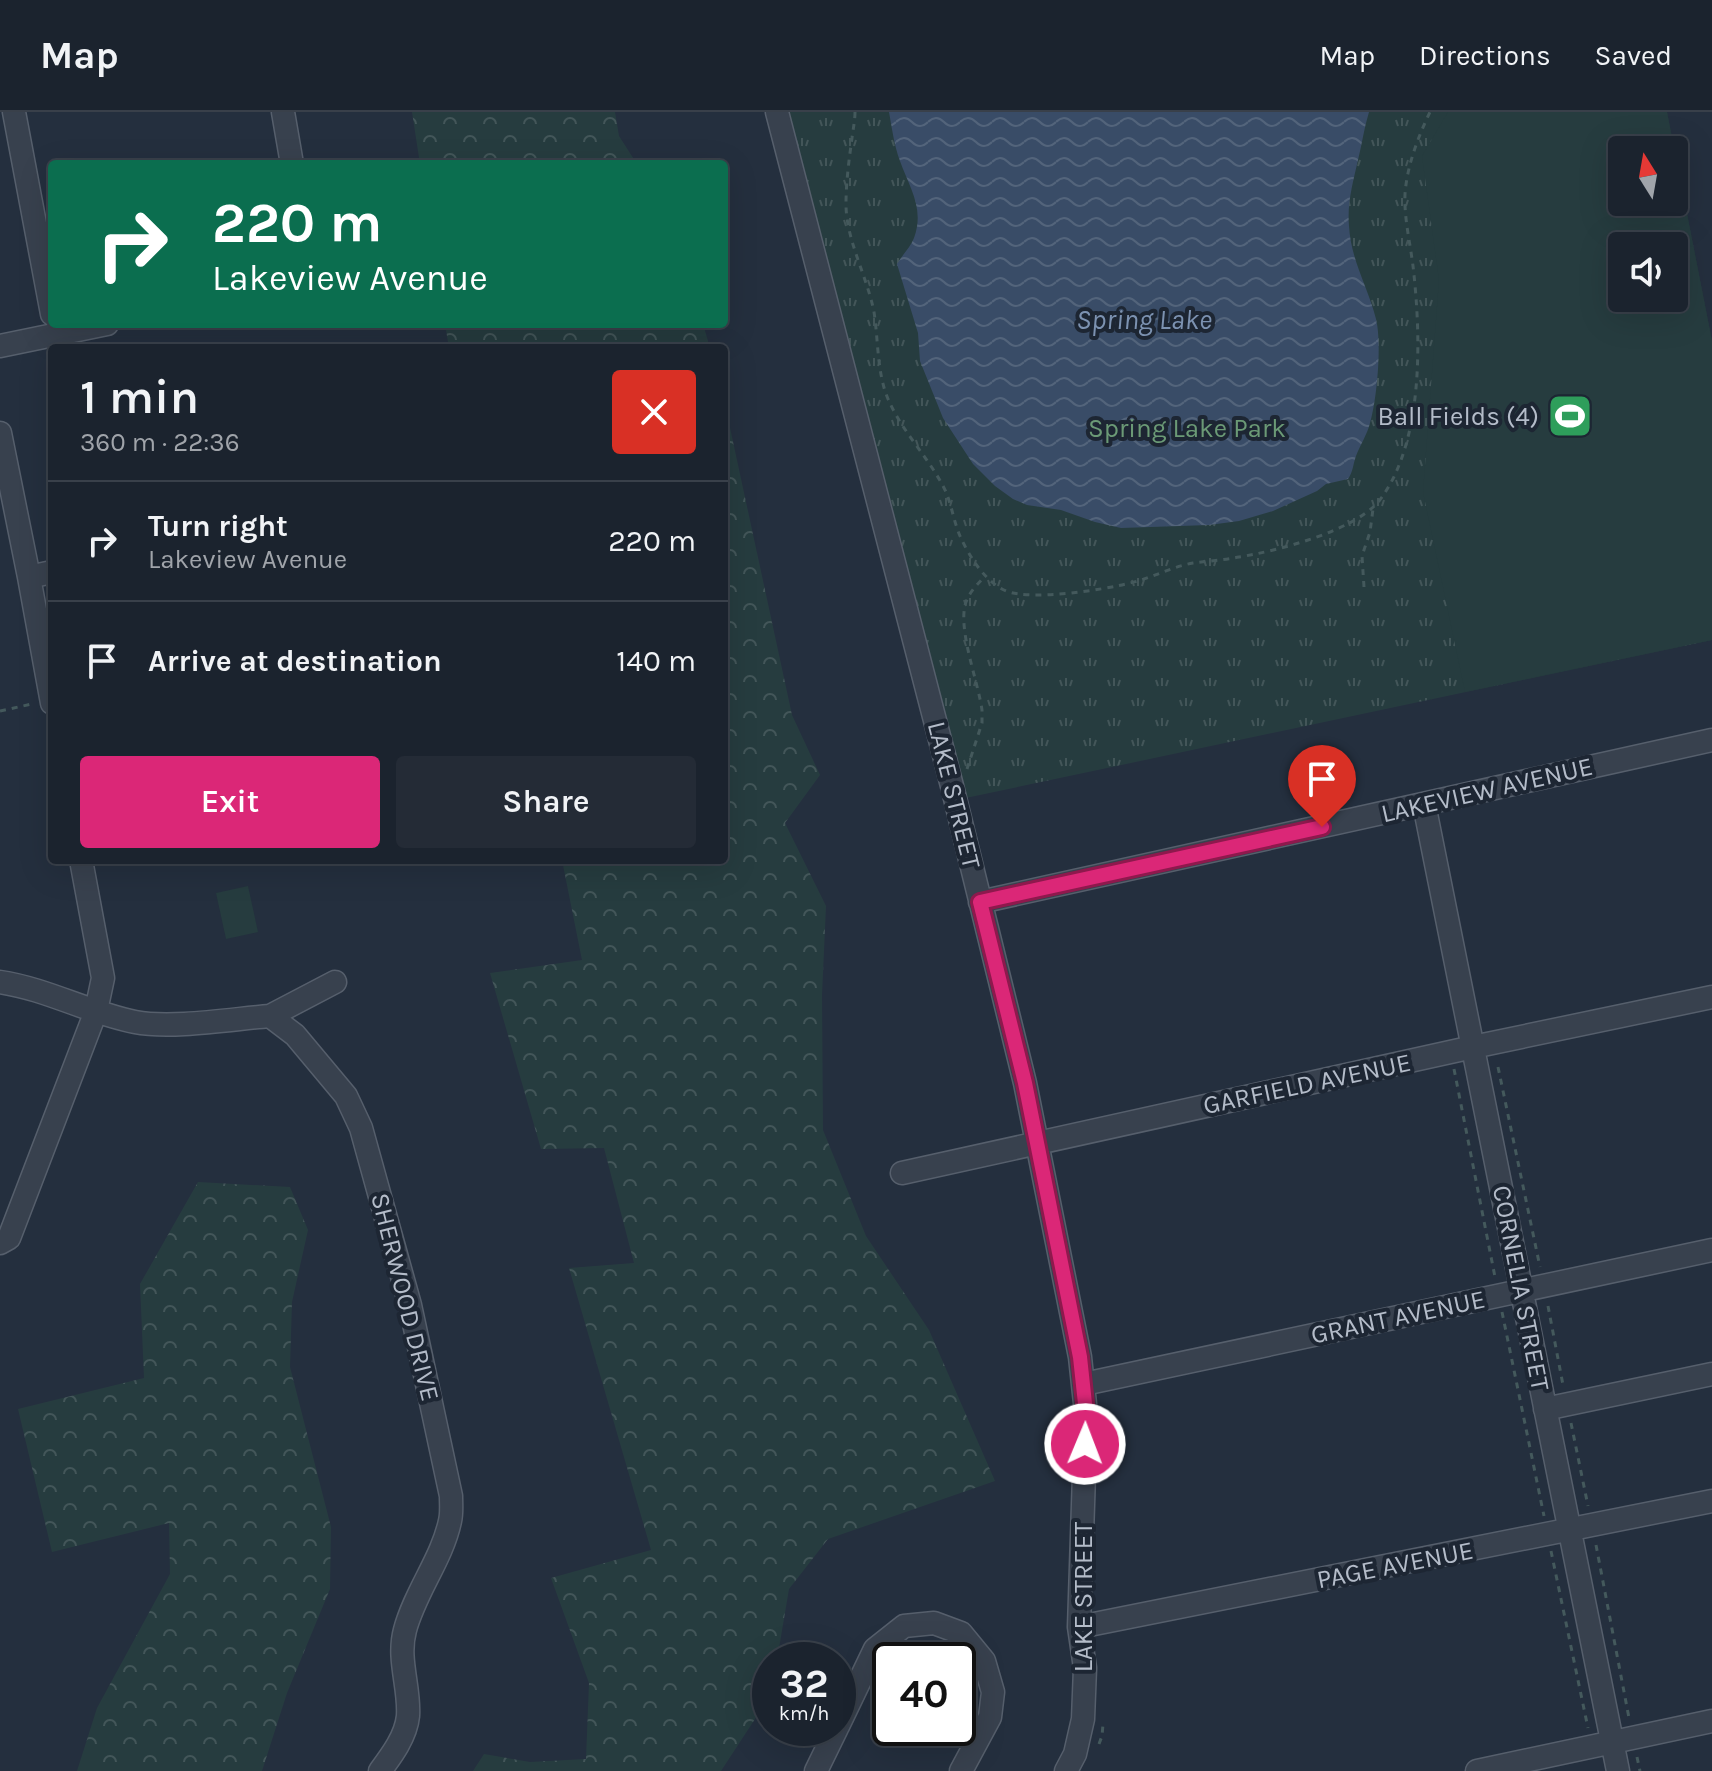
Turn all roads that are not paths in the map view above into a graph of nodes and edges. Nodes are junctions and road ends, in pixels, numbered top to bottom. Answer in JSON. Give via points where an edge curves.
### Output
{"nodes":[{"id":1,"x":14,"y":112,"type":"edge"},
{"id":2,"x":283,"y":112,"type":"edge"},
{"id":3,"x":777,"y":112,"type":"edge"},
{"id":4,"x":291,"y":160,"type":"edge"},
{"id":5,"x":48,"y":292,"type":"edge"},
{"id":6,"x":48,"y":326,"type":"edge"},
{"id":7,"x":0,"y":346,"type":"edge"},
{"id":8,"x":0,"y":433,"type":"edge"},
{"id":9,"x":48,"y":573,"type":"edge"},
{"id":10,"x":29,"y":577,"type":"junction"},
{"id":11,"x":48,"y":680,"type":"edge"},
{"id":12,"x":1712,"y":740,"type":"edge"},
{"id":13,"x":1424,"y":804,"type":"junction"},
{"id":14,"x":82,"y":864,"type":"edge"},
{"id":15,"x":980,"y":902,"type":"junction"},
{"id":16,"x":0,"y":982,"type":"edge"},
{"id":17,"x":335,"y":982,"type":"dead end"},
{"id":18,"x":1712,"y":997,"type":"edge"},
{"id":19,"x":96,"y":1011,"type":"junction"},
{"id":20,"x":270,"y":1016,"type":"junction"},
{"id":21,"x":1473,"y":1047,"type":"junction"},
{"id":22,"x":1038,"y":1142,"type":"junction"},
{"id":23,"x":902,"y":1173,"type":"dead end"},
{"id":24,"x":0,"y":1243,"type":"edge"},
{"id":25,"x":1712,"y":1250,"type":"edge"},
{"id":26,"x":1521,"y":1290,"type":"junction"},
{"id":27,"x":1712,"y":1374,"type":"edge"},
{"id":28,"x":1084,"y":1384,"type":"junction"},
{"id":29,"x":1545,"y":1409,"type":"junction"},
{"id":30,"x":1712,"y":1501,"type":"edge"},
{"id":31,"x":1570,"y":1530,"type":"junction"},
{"id":32,"x":1079,"y":1627,"type":"junction"},
{"id":33,"x":856,"y":1689,"type":"edge"},
{"id":34,"x":1712,"y":1721,"type":"edge"},
{"id":35,"x":1612,"y":1743,"type":"junction"},
{"id":36,"x":828,"y":1746,"type":"edge"},
{"id":37,"x":380,"y":1771,"type":"edge"},
{"id":38,"x":816,"y":1771,"type":"edge"},
{"id":39,"x":961,"y":1771,"type":"edge"},
{"id":40,"x":1066,"y":1771,"type":"edge"},
{"id":41,"x":1477,"y":1771,"type":"edge"},
{"id":42,"x":1618,"y":1771,"type":"edge"}],
"edges":[{"from":1,"to":5,"type":"street"},
{"from":2,"to":4,"type":"street"},
{"from":3,"to":15,"type":"street","name":"LAKE STREET"},
{"from":6,"to":7,"type":"street"},
{"from":8,"to":10,"type":"street"},
{"from":9,"to":10,"type":"street"},
{"from":10,"to":11,"type":"street"},
{"from":12,"to":13,"type":"street","name":"LAKEVIEW AVENUE"},
{"from":13,"to":15,"type":"street","name":"LAKEVIEW AVENUE"},
{"from":13,"to":21,"type":"street","name":"CORNELIA STREET"},
{"from":14,"to":19,"type":"street","via":[[103,978]]},
{"from":15,"to":22,"type":"street","name":"LAKE STREET"},
{"from":16,"to":19,"type":"street"},
{"from":17,"to":20,"type":"street"},
{"from":18,"to":21,"type":"street","name":"GARFIELD AVENUE"},
{"from":19,"to":20,"type":"street","via":[[138,1023]]},
{"from":19,"to":24,"type":"street","via":[[9,1238]]},
{"from":20,"to":37,"type":"street","name":"SHERWOOD DRIVE","via":[[295,1035],[346,1096],[361,1128],[410,1305],[451,1496],[451,1519],[404,1632],[408,1719]]},
{"from":21,"to":22,"type":"street","name":"GARFIELD AVENUE"},
{"from":21,"to":26,"type":"street","name":"CORNELIA STREET"},
{"from":22,"to":23,"type":"street","name":"GARFIELD AVENUE"},
{"from":22,"to":28,"type":"street","name":"LAKE STREET"},
{"from":25,"to":26,"type":"street","name":"GRANT AVENUE"},
{"from":26,"to":28,"type":"street","name":"GRANT AVENUE"},
{"from":26,"to":29,"type":"street","name":"CORNELIA STREET"},
{"from":27,"to":29,"type":"street"},
{"from":28,"to":32,"type":"street","name":"LAKE STREET"},
{"from":29,"to":31,"type":"street","name":"CORNELIA STREET"},
{"from":30,"to":31,"type":"street","name":"PAGE AVENUE"},
{"from":31,"to":32,"type":"street","name":"PAGE AVENUE"},
{"from":31,"to":35,"type":"street","name":"CORNELIA STREET"},
{"from":32,"to":40,"type":"street","name":"LAKE STREET","via":[[1085,1668],[1083,1719]]},
{"from":33,"to":39,"type":"street","via":[[875,1649],[904,1626],[934,1623],[961,1633],[984,1661],[993,1692],[990,1717]]},
{"from":34,"to":35,"type":"street"},
{"from":35,"to":41,"type":"street"},
{"from":35,"to":42,"type":"street","name":"CORNELIA STREET"},
{"from":36,"to":38,"type":"street"}]}
